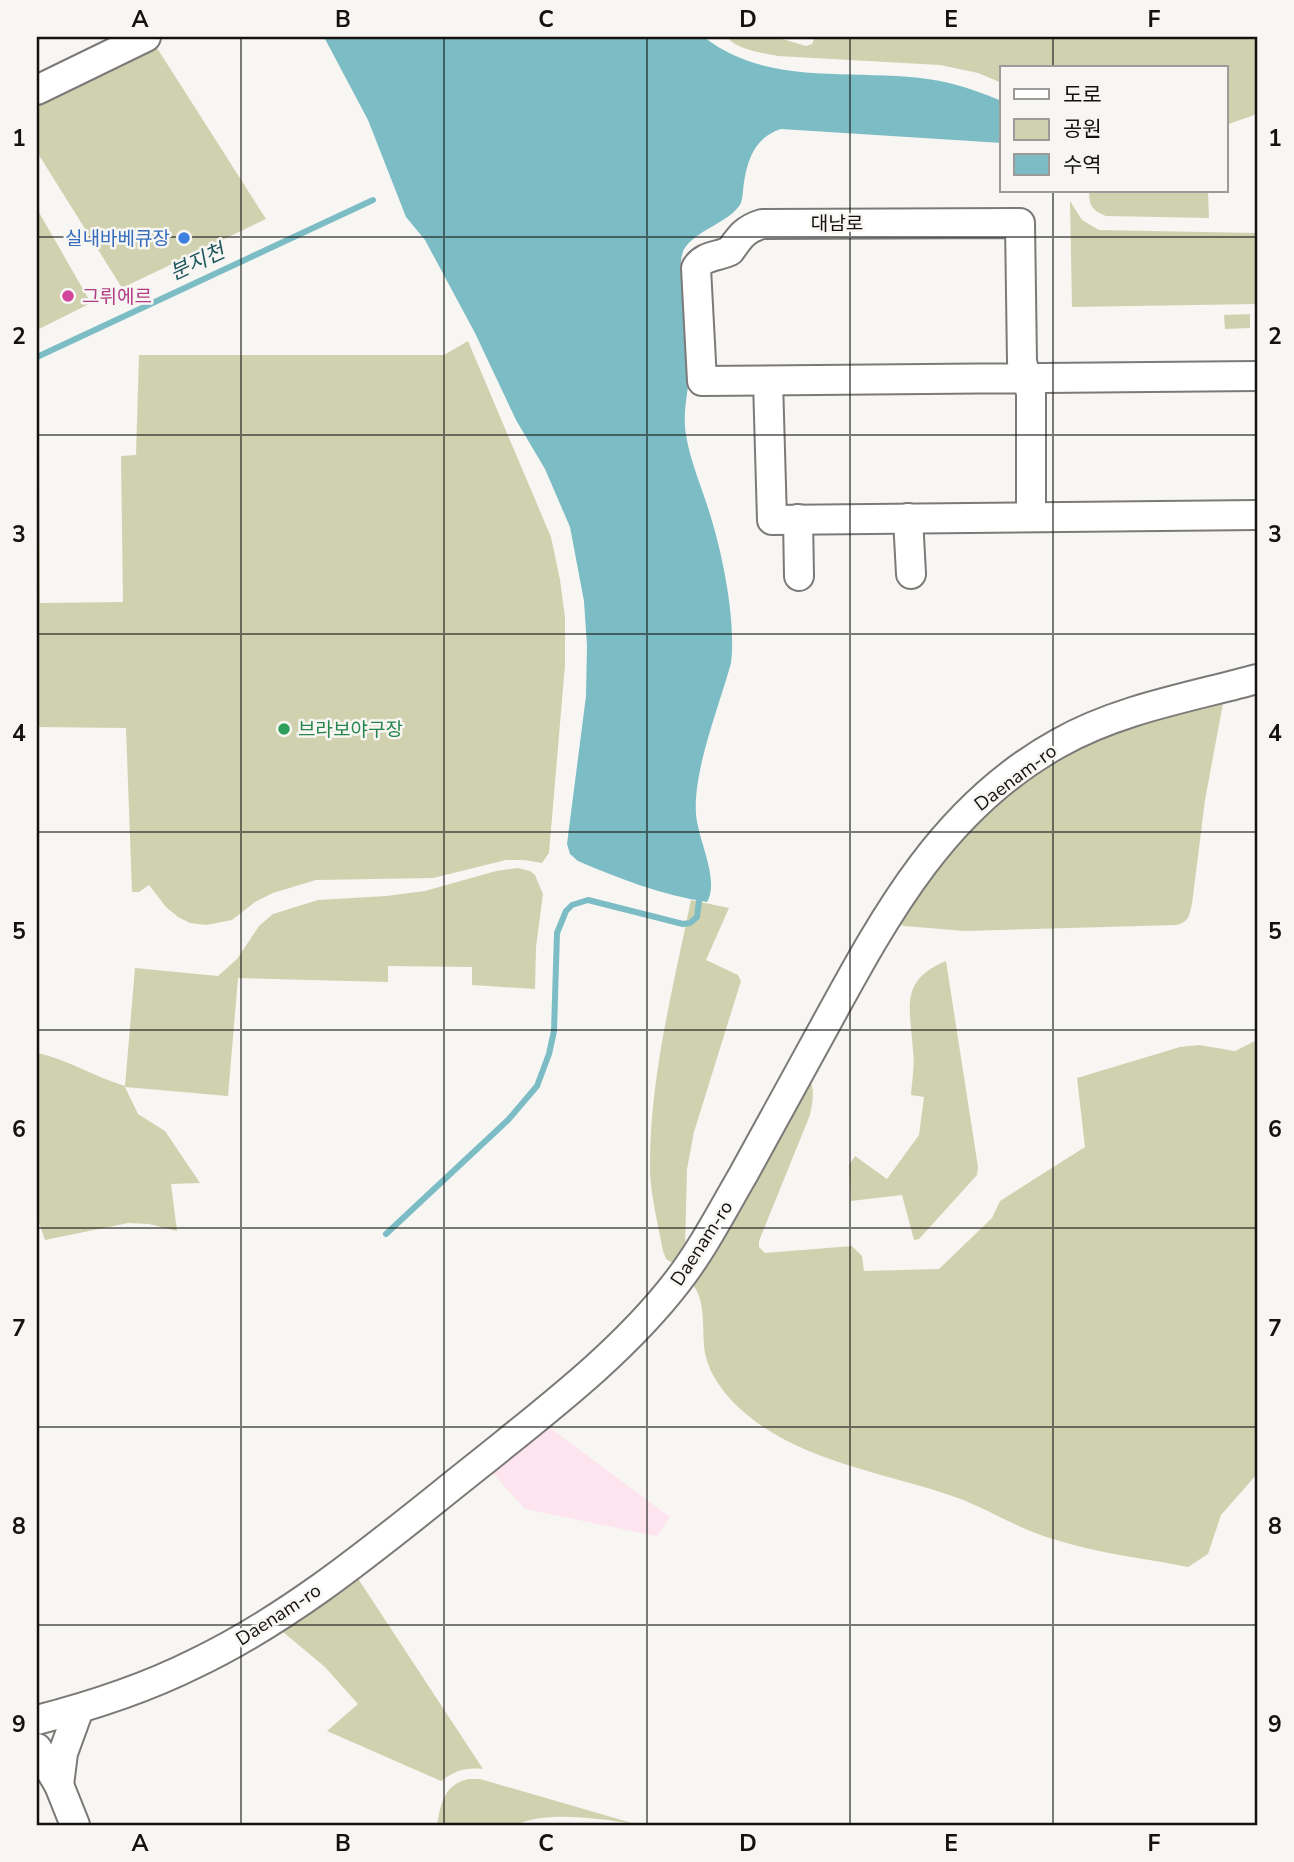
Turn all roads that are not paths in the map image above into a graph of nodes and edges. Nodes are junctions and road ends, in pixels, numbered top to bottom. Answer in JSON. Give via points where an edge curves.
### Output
{"nodes":[{"id":1,"x":146,"y":37,"type":"edge"},
{"id":2,"x":37,"y":90,"type":"edge"},
{"id":3,"x":1257,"y":376,"type":"edge"},
{"id":4,"x":1026,"y":378,"type":"junction"},
{"id":5,"x":768,"y":381,"type":"junction"},
{"id":6,"x":1257,"y":515,"type":"edge"},
{"id":7,"x":1031,"y":517,"type":"junction"},
{"id":8,"x":908,"y":518,"type":"junction"},
{"id":9,"x":798,"y":519,"type":"junction"},
{"id":10,"x":911,"y":573,"type":"dead end"},
{"id":11,"x":799,"y":576,"type":"dead end"},
{"id":12,"x":1257,"y":679,"type":"edge"},
{"id":13,"x":79,"y":1709,"type":"junction"},
{"id":14,"x":37,"y":1720,"type":"edge"},
{"id":15,"x":37,"y":1748,"type":"edge"},
{"id":16,"x":59,"y":1785,"type":"junction"},
{"id":17,"x":75,"y":1825,"type":"edge"}],
"edges":[{"from":1,"to":2,"type":"street"},
{"from":3,"to":4,"type":"street","name":"대남로"},
{"from":4,"to":5,"type":"street","name":"대남로"},
{"from":4,"to":5,"type":"street","name":"대남로","via":[[1020,223],[762,224],[741,234],[730,251],[705,257],[696,268],[702,381]]},
{"from":4,"to":7,"type":"street","name":"대남로","via":[[1031,393]]},
{"from":5,"to":9,"type":"street","via":[[772,520]]},
{"from":6,"to":7,"type":"street"},
{"from":7,"to":8,"type":"street"},
{"from":8,"to":9,"type":"street"},
{"from":8,"to":10,"type":"street"},
{"from":9,"to":11,"type":"street"},
{"from":12,"to":13,"type":"street","name":"Daenam-ro","via":[[1092,727],[1042,753],[990,792],[942,839],[895,903],[701,1245],[678,1281],[627,1337],[542,1414],[340,1574],[193,1665]]},
{"from":13,"to":14,"type":"street","name":"Daenam-ro"},
{"from":13,"to":16,"type":"street","via":[[63,1753]]},
{"from":15,"to":16,"type":"street"},
{"from":16,"to":17,"type":"street"}]}
